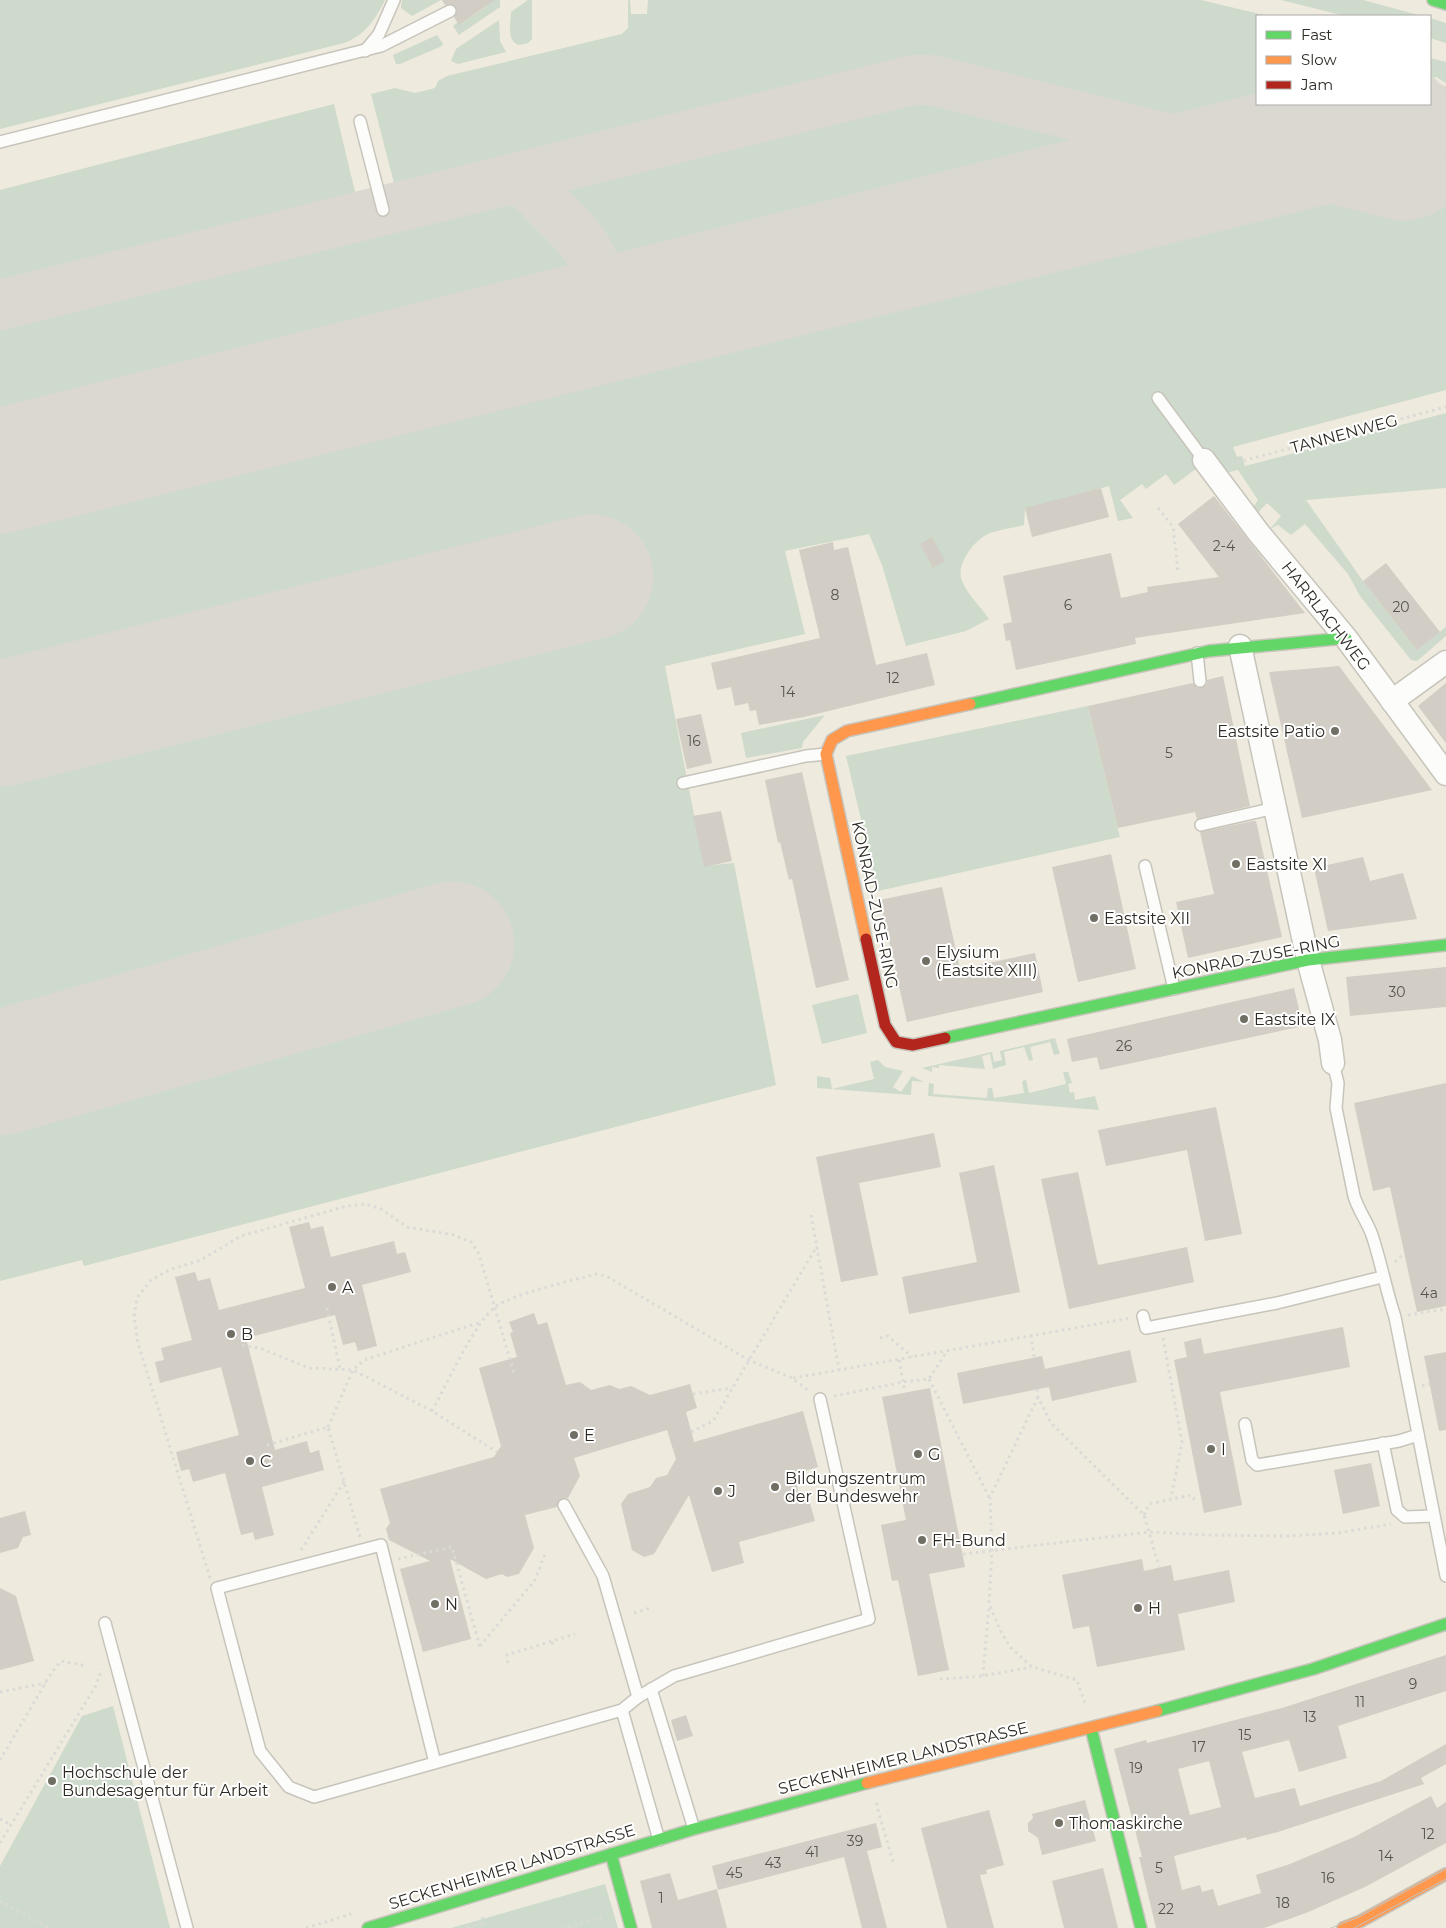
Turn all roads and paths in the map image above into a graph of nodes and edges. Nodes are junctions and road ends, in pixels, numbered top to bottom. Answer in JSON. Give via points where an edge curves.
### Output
{"nodes":[{"id":1,"x":394,"y":0,"type":"edge"},
{"id":2,"x":1433,"y":0,"type":"edge"},
{"id":3,"x":1446,"y":4,"type":"edge"},
{"id":4,"x":450,"y":11,"type":"dead end"},
{"id":5,"x":365,"y":51,"type":"junction"},
{"id":6,"x":360,"y":121,"type":"dead end"},
{"id":7,"x":0,"y":142,"type":"edge"},
{"id":8,"x":383,"y":210,"type":"dead end"},
{"id":9,"x":1158,"y":398,"type":"dead end"},
{"id":10,"x":1446,"y":407,"type":"edge"},
{"id":11,"x":1204,"y":460,"type":"joint"},
{"id":12,"x":1243,"y":460,"type":"dead end"},
{"id":13,"x":1158,"y":508,"type":"dead end"},
{"id":14,"x":1178,"y":572,"type":"dead end"},
{"id":15,"x":1346,"y":638,"type":"junction"},
{"id":16,"x":1240,"y":646,"type":"junction"},
{"id":17,"x":1198,"y":653,"type":"junction"},
{"id":18,"x":1446,"y":662,"type":"edge"},
{"id":19,"x":1200,"y":681,"type":"dead end"},
{"id":20,"x":1392,"y":701,"type":"junction"},
{"id":21,"x":826,"y":754,"type":"junction"},
{"id":22,"x":1446,"y":774,"type":"edge"},
{"id":23,"x":682,"y":783,"type":"dead end"},
{"id":24,"x":1275,"y":808,"type":"junction"},
{"id":25,"x":1201,"y":825,"type":"dead end"},
{"id":26,"x":1145,"y":866,"type":"dead end"},
{"id":27,"x":1446,"y":945,"type":"edge"},
{"id":28,"x":1308,"y":960,"type":"junction"},
{"id":29,"x":1174,"y":989,"type":"junction"},
{"id":30,"x":1333,"y":1063,"type":"joint"},
{"id":31,"x":811,"y":1215,"type":"dead end"},
{"id":32,"x":817,"y":1246,"type":"junction"},
{"id":33,"x":1404,"y":1253,"type":"dead end"},
{"id":34,"x":1392,"y":1265,"type":"dead end"},
{"id":35,"x":1382,"y":1277,"type":"junction"},
{"id":36,"x":495,"y":1306,"type":"junction"},
{"id":37,"x":327,"y":1308,"type":"dead end"},
{"id":38,"x":1446,"y":1309,"type":"edge"},
{"id":39,"x":1143,"y":1316,"type":"joint"},
{"id":40,"x":1396,"y":1317,"type":"junction"},
{"id":41,"x":481,"y":1322,"type":"junction"},
{"id":42,"x":1161,"y":1325,"type":"junction"},
{"id":43,"x":1030,"y":1335,"type":"junction"},
{"id":44,"x":880,"y":1338,"type":"dead end"},
{"id":45,"x":242,"y":1345,"type":"dead end"},
{"id":46,"x":946,"y":1352,"type":"junction"},
{"id":47,"x":1034,"y":1357,"type":"dead end"},
{"id":48,"x":913,"y":1358,"type":"junction"},
{"id":49,"x":749,"y":1360,"type":"junction"},
{"id":50,"x":899,"y":1360,"type":"junction"},
{"id":51,"x":340,"y":1369,"type":"junction"},
{"id":52,"x":353,"y":1370,"type":"junction"},
{"id":53,"x":839,"y":1370,"type":"junction"},
{"id":54,"x":514,"y":1373,"type":"dead end"},
{"id":55,"x":792,"y":1378,"type":"junction"},
{"id":56,"x":929,"y":1379,"type":"junction"},
{"id":57,"x":903,"y":1382,"type":"junction"},
{"id":58,"x":732,"y":1388,"type":"junction"},
{"id":59,"x":1037,"y":1389,"type":"dead end"},
{"id":60,"x":905,"y":1392,"type":"dead end"},
{"id":61,"x":693,"y":1394,"type":"dead end"},
{"id":62,"x":1038,"y":1397,"type":"junction"},
{"id":63,"x":820,"y":1399,"type":"junction"},
{"id":64,"x":432,"y":1411,"type":"junction"},
{"id":65,"x":1245,"y":1424,"type":"dead end"},
{"id":66,"x":328,"y":1427,"type":"junction"},
{"id":67,"x":691,"y":1432,"type":"dead end"},
{"id":68,"x":1418,"y":1435,"type":"junction"},
{"id":69,"x":1383,"y":1442,"type":"junction"},
{"id":70,"x":267,"y":1445,"type":"dead end"},
{"id":71,"x":497,"y":1452,"type":"dead end"},
{"id":72,"x":345,"y":1481,"type":"junction"},
{"id":73,"x":990,"y":1497,"type":"junction"},
{"id":74,"x":1171,"y":1498,"type":"junction"},
{"id":75,"x":1197,"y":1503,"type":"dead end"},
{"id":76,"x":564,"y":1505,"type":"dead end"},
{"id":77,"x":1144,"y":1515,"type":"junction"},
{"id":78,"x":1433,"y":1516,"type":"junction"},
{"id":79,"x":1404,"y":1517,"type":"junction"},
{"id":80,"x":1150,"y":1532,"type":"junction"},
{"id":81,"x":381,"y":1545,"type":"junction"},
{"id":82,"x":546,"y":1551,"type":"dead end"},
{"id":83,"x":992,"y":1551,"type":"junction"},
{"id":84,"x":963,"y":1554,"type":"dead end"},
{"id":85,"x":1159,"y":1567,"type":"dead end"},
{"id":86,"x":289,"y":1569,"type":"junction"},
{"id":87,"x":1446,"y":1576,"type":"edge"},
{"id":88,"x":218,"y":1588,"type":"junction"},
{"id":89,"x":989,"y":1603,"type":"junction"},
{"id":90,"x":650,"y":1608,"type":"dead end"},
{"id":91,"x":634,"y":1613,"type":"dead end"},
{"id":92,"x":105,"y":1623,"type":"dead end"},
{"id":93,"x":1446,"y":1624,"type":"edge"},
{"id":94,"x":575,"y":1634,"type":"dead end"},
{"id":95,"x":552,"y":1642,"type":"junction"},
{"id":96,"x":554,"y":1648,"type":"dead end"},
{"id":97,"x":508,"y":1663,"type":"dead end"},
{"id":98,"x":104,"y":1664,"type":"dead end"},
{"id":99,"x":88,"y":1666,"type":"dead end"},
{"id":100,"x":1032,"y":1666,"type":"junction"},
{"id":101,"x":982,"y":1676,"type":"junction"},
{"id":102,"x":940,"y":1679,"type":"dead end"},
{"id":103,"x":46,"y":1683,"type":"junction"},
{"id":104,"x":651,"y":1689,"type":"junction"},
{"id":105,"x":0,"y":1692,"type":"edge"},
{"id":106,"x":1083,"y":1696,"type":"dead end"},
{"id":107,"x":638,"y":1697,"type":"junction"},
{"id":108,"x":622,"y":1710,"type":"junction"},
{"id":109,"x":1091,"y":1728,"type":"junction"},
{"id":110,"x":0,"y":1760,"type":"edge"},
{"id":111,"x":435,"y":1763,"type":"junction"},
{"id":112,"x":869,"y":1782,"type":"junction"},
{"id":113,"x":0,"y":1819,"type":"edge"},
{"id":114,"x":11,"y":1825,"type":"junction"},
{"id":115,"x":694,"y":1829,"type":"junction"},
{"id":116,"x":659,"y":1840,"type":"junction"},
{"id":117,"x":0,"y":1843,"type":"edge"},
{"id":118,"x":611,"y":1854,"type":"junction"},
{"id":119,"x":893,"y":1862,"type":"dead end"},
{"id":120,"x":1446,"y":1874,"type":"edge"},
{"id":121,"x":0,"y":1901,"type":"edge"},
{"id":122,"x":626,"y":1912,"type":"junction"},
{"id":123,"x":484,"y":1922,"type":"dead end"},
{"id":124,"x":49,"y":1928,"type":"edge"},
{"id":125,"x":187,"y":1928,"type":"edge"},
{"id":126,"x":368,"y":1928,"type":"edge"},
{"id":127,"x":467,"y":1928,"type":"edge"},
{"id":128,"x":562,"y":1928,"type":"edge"},
{"id":129,"x":631,"y":1928,"type":"edge"},
{"id":130,"x":1141,"y":1928,"type":"edge"},
{"id":131,"x":1343,"y":1928,"type":"edge"}],
"edges":[{"from":1,"to":5,"type":"lane","via":[[379,34]]},
{"from":2,"to":3,"type":"street"},
{"from":4,"to":5,"type":"lane"},
{"from":5,"to":7,"type":"lane"},
{"from":6,"to":8,"type":"lane"},
{"from":9,"to":11,"type":"lane"},
{"from":10,"to":12,"type":"path","name":"TANNENWEG"},
{"from":11,"to":15,"type":"street","name":"HARRLACHWEG","via":[[1258,532]]},
{"from":13,"to":14,"type":"path","via":[[1173,527]]},
{"from":15,"to":16,"type":"street"},
{"from":15,"to":20,"type":"street","name":"HARRLACHWEG"},
{"from":16,"to":17,"type":"street"},
{"from":16,"to":24,"type":"street"},
{"from":17,"to":19,"type":"lane"},
{"from":17,"to":21,"type":"street","via":[[847,731],[832,740]]},
{"from":18,"to":20,"type":"street"},
{"from":20,"to":22,"type":"street","name":"HARRLACHWEG"},
{"from":21,"to":23,"type":"lane"},
{"from":21,"to":29,"type":"street","name":"KONRAD-ZUSE-RING","via":[[885,1025],[896,1042],[913,1045]]},
{"from":24,"to":25,"type":"lane"},
{"from":24,"to":28,"type":"street"},
{"from":26,"to":29,"type":"lane"},
{"from":27,"to":28,"type":"street","name":"KONRAD-ZUSE-RING"},
{"from":28,"to":29,"type":"street","name":"KONRAD-ZUSE-RING"},
{"from":28,"to":30,"type":"street","via":[[1330,1040]]},
{"from":30,"to":35,"type":"lane","via":[[1338,1083],[1336,1108],[1354,1196],[1371,1232]]},
{"from":31,"to":32,"type":"path"},
{"from":32,"to":49,"type":"path"},
{"from":32,"to":53,"type":"path"},
{"from":33,"to":34,"type":"path"},
{"from":35,"to":40,"type":"lane"},
{"from":35,"to":42,"type":"lane","via":[[1278,1303]]},
{"from":36,"to":41,"type":"path"},
{"from":36,"to":49,"type":"path","via":[[597,1274],[608,1277]]},
{"from":36,"to":54,"type":"path"},
{"from":36,"to":88,"type":"path","via":[[479,1254],[471,1242],[454,1235],[407,1227],[381,1209],[366,1204],[347,1206],[241,1236],[201,1260],[169,1270],[151,1280],[137,1298],[134,1316],[138,1343],[211,1583]]},
{"from":37,"to":51,"type":"path"},
{"from":38,"to":40,"type":"path"},
{"from":39,"to":42,"type":"lane","via":[[1146,1328]]},
{"from":39,"to":43,"type":"path"},
{"from":40,"to":68,"type":"lane"},
{"from":41,"to":52,"type":"path","via":[[364,1360]]},
{"from":41,"to":64,"type":"path"},
{"from":42,"to":74,"type":"path","via":[[1182,1442]]},
{"from":43,"to":46,"type":"path"},
{"from":43,"to":47,"type":"path"},
{"from":44,"to":48,"type":"path","via":[[888,1336]]},
{"from":45,"to":51,"type":"path","via":[[309,1368]]},
{"from":46,"to":48,"type":"path"},
{"from":46,"to":56,"type":"path"},
{"from":48,"to":50,"type":"path"},
{"from":49,"to":55,"type":"path"},
{"from":49,"to":58,"type":"path"},
{"from":50,"to":53,"type":"path"},
{"from":50,"to":57,"type":"path"},
{"from":51,"to":52,"type":"path"},
{"from":52,"to":64,"type":"path"},
{"from":52,"to":66,"type":"path"},
{"from":53,"to":55,"type":"path"},
{"from":55,"to":63,"type":"path"},
{"from":56,"to":57,"type":"path"},
{"from":56,"to":73,"type":"path"},
{"from":57,"to":60,"type":"path"},
{"from":57,"to":63,"type":"path"},
{"from":58,"to":61,"type":"path"},
{"from":58,"to":67,"type":"path","via":[[713,1421]]},
{"from":59,"to":62,"type":"path"},
{"from":62,"to":73,"type":"path"},
{"from":62,"to":77,"type":"path","via":[[1051,1423]]},
{"from":63,"to":104,"type":"lane","via":[[869,1619],[674,1676]]},
{"from":64,"to":71,"type":"path"},
{"from":65,"to":69,"type":"lane","via":[[1252,1460],[1257,1465]]},
{"from":66,"to":70,"type":"path"},
{"from":66,"to":72,"type":"path"},
{"from":68,"to":69,"type":"lane"},
{"from":68,"to":78,"type":"lane"},
{"from":69,"to":79,"type":"lane","via":[[1398,1510]]},
{"from":72,"to":81,"type":"path","via":[[362,1542]]},
{"from":72,"to":86,"type":"path"},
{"from":73,"to":83,"type":"path"},
{"from":74,"to":75,"type":"path","via":[[1192,1495]]},
{"from":74,"to":77,"type":"path","via":[[1150,1504]]},
{"from":76,"to":107,"type":"lane","via":[[603,1576]]},
{"from":77,"to":80,"type":"path"},
{"from":78,"to":79,"type":"lane"},
{"from":78,"to":87,"type":"lane"},
{"from":79,"to":80,"type":"path","via":[[1395,1523],[1338,1533],[1288,1536]]},
{"from":80,"to":83,"type":"path"},
{"from":80,"to":85,"type":"path"},
{"from":81,"to":82,"type":"path","via":[[400,1560],[452,1547],[480,1647],[535,1580]]},
{"from":81,"to":86,"type":"lane"},
{"from":81,"to":111,"type":"lane"},
{"from":83,"to":84,"type":"path"},
{"from":83,"to":89,"type":"path"},
{"from":86,"to":88,"type":"lane"},
{"from":88,"to":111,"type":"lane","via":[[260,1751],[289,1787],[314,1797]]},
{"from":89,"to":100,"type":"path","via":[[1010,1647]]},
{"from":89,"to":101,"type":"path"},
{"from":90,"to":91,"type":"path"},
{"from":92,"to":125,"type":"lane"},
{"from":93,"to":109,"type":"street","name":"SECKENHEIMER LANDSTRASSE","via":[[1313,1669]]},
{"from":94,"to":95,"type":"path"},
{"from":95,"to":96,"type":"path"},
{"from":95,"to":97,"type":"path","via":[[507,1654]]},
{"from":98,"to":114,"type":"path","via":[[94,1687]]},
{"from":99,"to":103,"type":"path","via":[[61,1662]]},
{"from":100,"to":101,"type":"path"},
{"from":100,"to":106,"type":"path","via":[[1077,1680]]},
{"from":101,"to":102,"type":"path"},
{"from":103,"to":105,"type":"path"},
{"from":103,"to":110,"type":"path"},
{"from":104,"to":107,"type":"lane"},
{"from":104,"to":115,"type":"lane"},
{"from":107,"to":108,"type":"lane"},
{"from":108,"to":111,"type":"lane"},
{"from":108,"to":116,"type":"lane"},
{"from":109,"to":112,"type":"street","name":"SECKENHEIMER LANDSTRASSE"},
{"from":109,"to":130,"type":"street"},
{"from":112,"to":115,"type":"street","name":"SECKENHEIMER LANDSTRASSE"},
{"from":112,"to":119,"type":"path"},
{"from":113,"to":114,"type":"path"},
{"from":114,"to":117,"type":"path"},
{"from":115,"to":116,"type":"street","name":"SECKENHEIMER LANDSTRASSE"},
{"from":116,"to":118,"type":"street","name":"SECKENHEIMER LANDSTRASSE"},
{"from":118,"to":122,"type":"street"},
{"from":118,"to":126,"type":"street","name":"SECKENHEIMER LANDSTRASSE"},
{"from":120,"to":131,"type":"street"},
{"from":121,"to":124,"type":"path"},
{"from":122,"to":128,"type":"path"},
{"from":122,"to":129,"type":"street"},
{"from":123,"to":127,"type":"path"}]}
